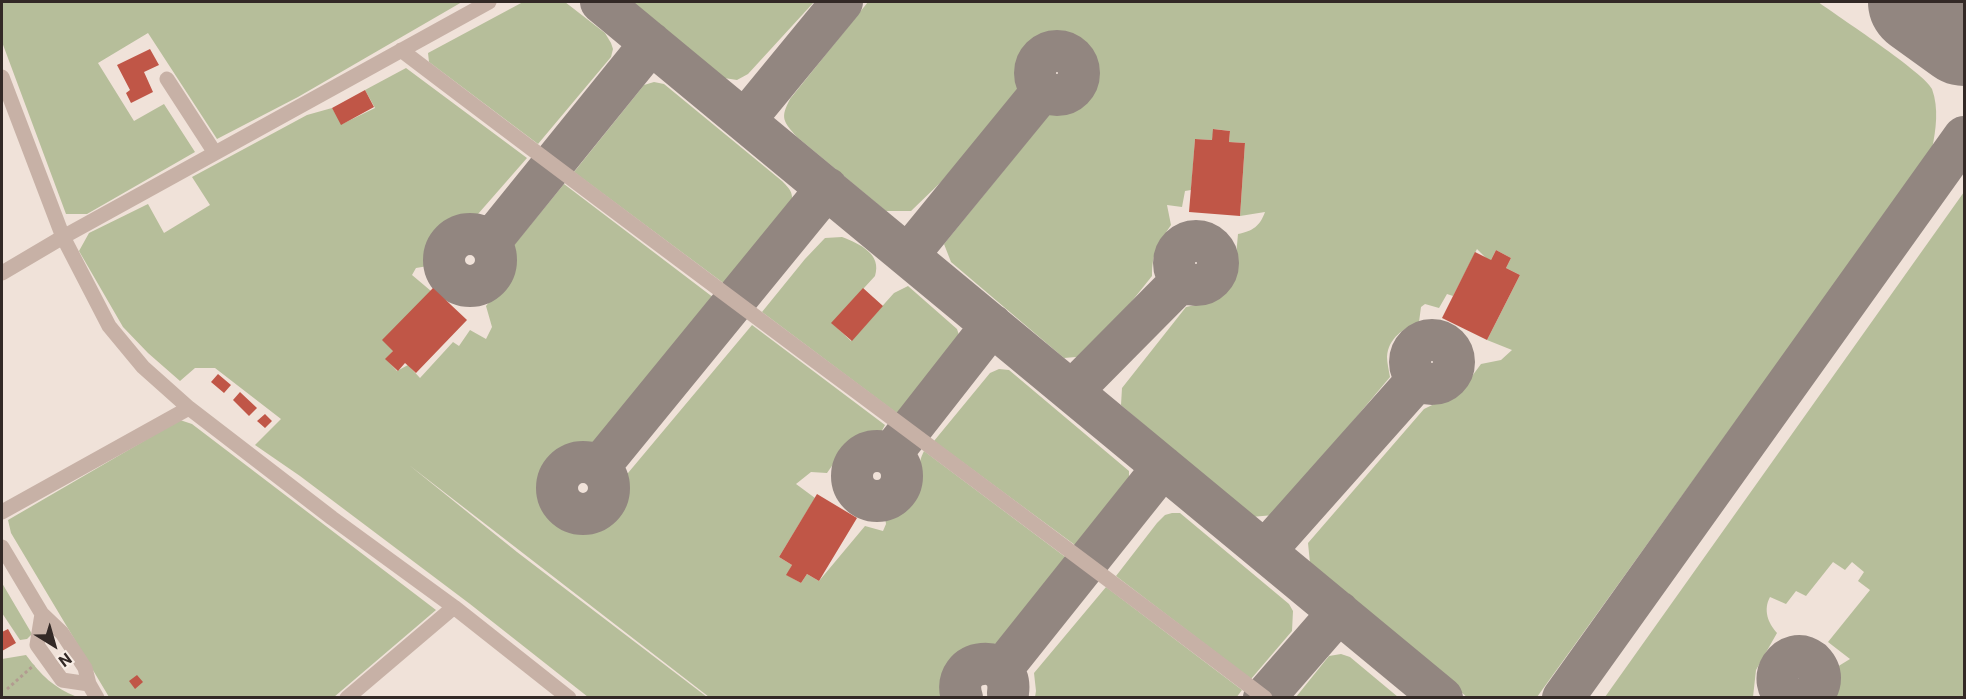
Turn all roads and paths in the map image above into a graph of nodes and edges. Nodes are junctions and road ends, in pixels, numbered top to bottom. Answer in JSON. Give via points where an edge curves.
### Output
{"nodes":[{"id":1,"x":489,"y":2,"type":"edge"},
{"id":2,"x":400,"y":50,"type":"junction"},
{"id":3,"x":2,"y":77,"type":"edge"},
{"id":4,"x":167,"y":79,"type":"dead end"},
{"id":5,"x":215,"y":153,"type":"junction"},
{"id":6,"x":63,"y":237,"type":"junction"},
{"id":7,"x":2,"y":273,"type":"edge"},
{"id":8,"x":189,"y":408,"type":"junction"},
{"id":9,"x":2,"y":512,"type":"edge"},
{"id":10,"x":2,"y":547,"type":"edge"},
{"id":11,"x":454,"y":607,"type":"junction"},
{"id":12,"x":42,"y":614,"type":"junction"},
{"id":13,"x":45,"y":656,"type":"junction"},
{"id":14,"x":7,"y":689,"type":"dead end"},
{"id":15,"x":93,"y":691,"type":"edge"},
{"id":16,"x":347,"y":698,"type":"edge"},
{"id":17,"x":569,"y":698,"type":"edge"},
{"id":18,"x":1265,"y":698,"type":"edge"}],
"edges":[{"from":1,"to":2,"type":"street"},
{"from":2,"to":5,"type":"street"},
{"from":2,"to":18,"type":"street"},
{"from":3,"to":6,"type":"street"},
{"from":4,"to":5,"type":"street"},
{"from":5,"to":6,"type":"street"},
{"from":6,"to":7,"type":"street"},
{"from":6,"to":8,"type":"street","via":[[109,326],[143,367]]},
{"from":8,"to":9,"type":"street"},
{"from":8,"to":11,"type":"street"},
{"from":10,"to":12,"type":"street"},
{"from":11,"to":16,"type":"street"},
{"from":11,"to":17,"type":"street"},
{"from":12,"to":13,"type":"street","via":[[37,645]]},
{"from":12,"to":15,"type":"street","via":[[62,633],[85,668]]},
{"from":13,"to":14,"type":"path"},
{"from":13,"to":15,"type":"street","via":[[62,680]]}]}
